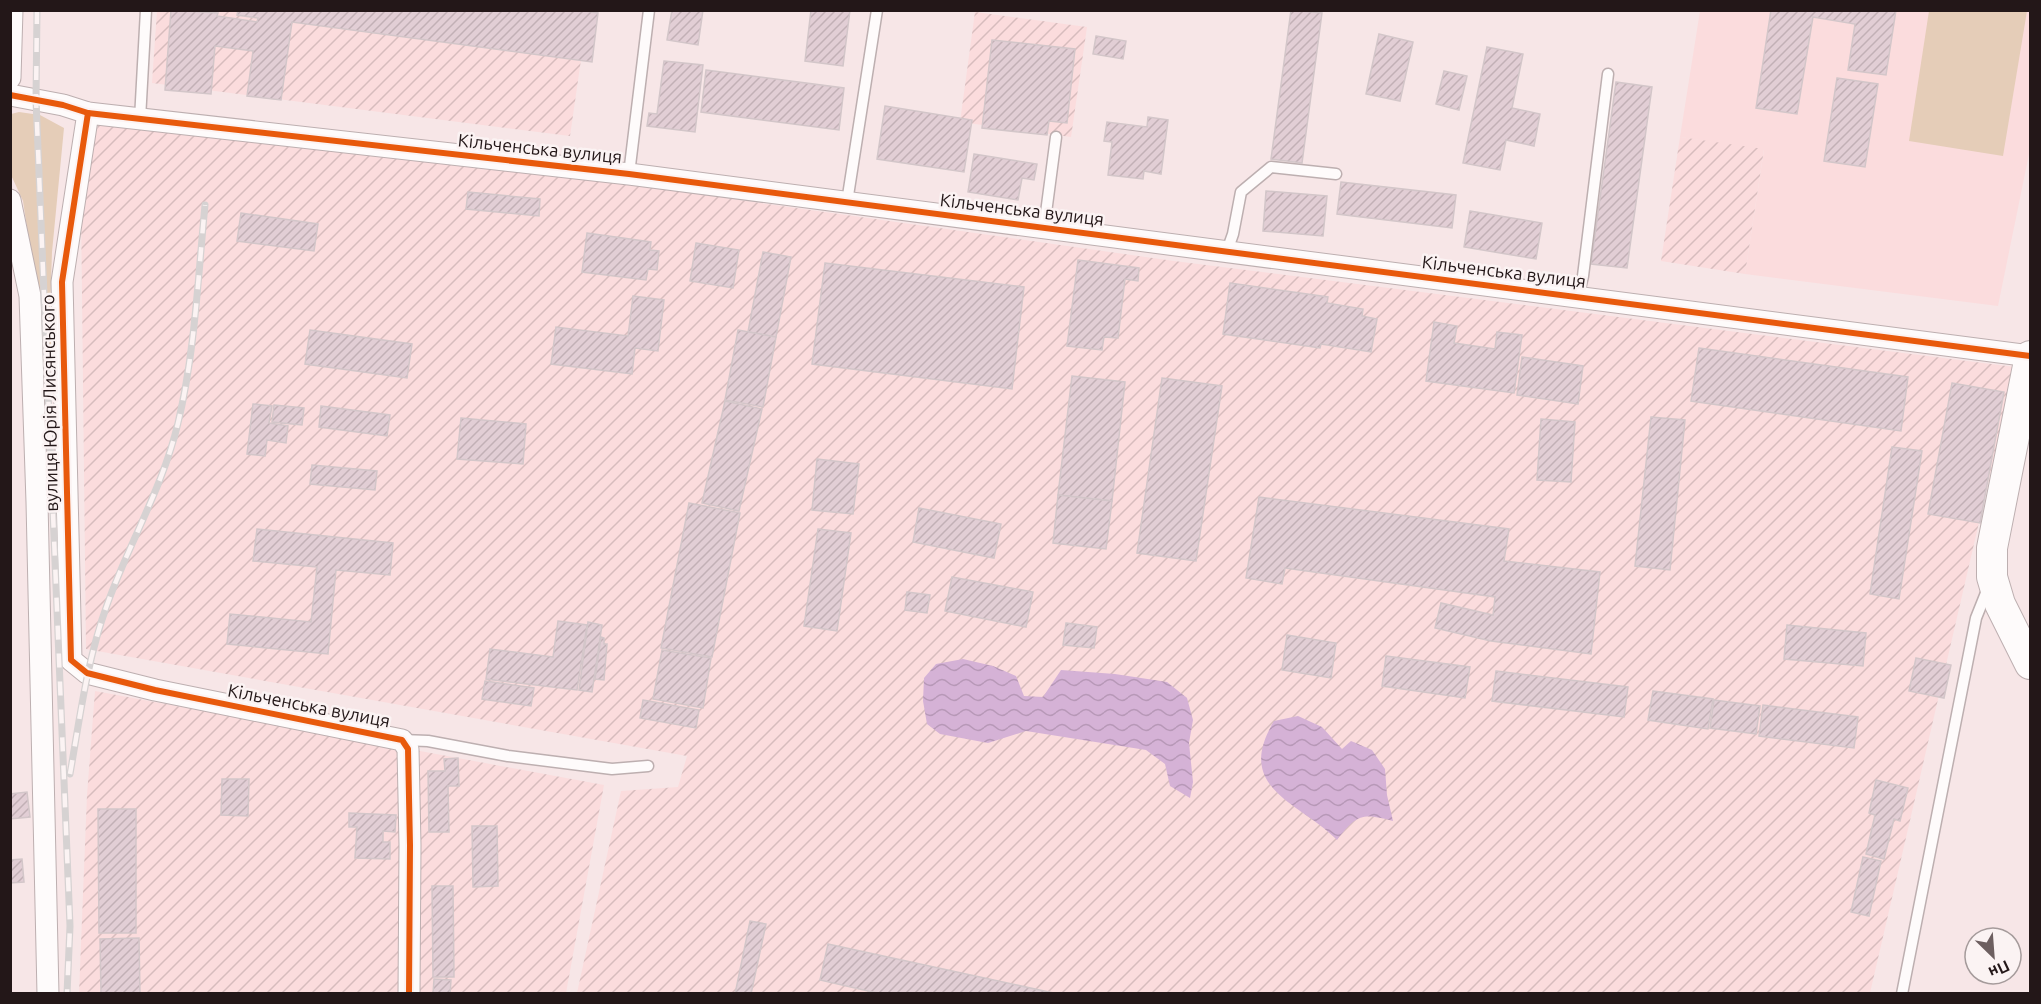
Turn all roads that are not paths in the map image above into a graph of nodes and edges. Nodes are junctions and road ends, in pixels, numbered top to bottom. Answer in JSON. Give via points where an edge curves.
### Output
{"nodes":[{"id":1,"x":12,"y":10,"type":"edge"},
{"id":2,"x":146,"y":10,"type":"edge"},
{"id":3,"x":649,"y":10,"type":"edge"},
{"id":4,"x":877,"y":10,"type":"edge"},
{"id":5,"x":1608,"y":74,"type":"dead end"},
{"id":6,"x":10,"y":78,"type":"edge"},
{"id":7,"x":10,"y":95,"type":"edge"},
{"id":8,"x":88,"y":113,"type":"junction"},
{"id":9,"x":140,"y":119,"type":"junction"},
{"id":10,"x":1056,"y":137,"type":"dead end"},
{"id":11,"x":629,"y":174,"type":"junction"},
{"id":12,"x":1336,"y":174,"type":"dead end"},
{"id":13,"x":10,"y":200,"type":"edge"},
{"id":14,"x":847,"y":202,"type":"junction"},
{"id":15,"x":1044,"y":228,"type":"junction"},
{"id":16,"x":1227,"y":251,"type":"junction"},
{"id":17,"x":1578,"y":297,"type":"junction"},
{"id":18,"x":2031,"y":356,"type":"edge"},
{"id":19,"x":1992,"y":577,"type":"junction"},
{"id":20,"x":71,"y":660,"type":"joint"},
{"id":21,"x":2031,"y":664,"type":"edge"},
{"id":22,"x":402,"y":740,"type":"junction"},
{"id":23,"x":648,"y":766,"type":"dead end"},
{"id":24,"x":48,"y":993,"type":"edge"},
{"id":25,"x":409,"y":993,"type":"edge"},
{"id":26,"x":1902,"y":993,"type":"edge"}],
"edges":[{"from":1,"to":6,"type":"street"},
{"from":2,"to":9,"type":"lane"},
{"from":3,"to":11,"type":"lane"},
{"from":4,"to":14,"type":"lane"},
{"from":5,"to":17,"type":"lane"},
{"from":7,"to":8,"type":"street","name":"Кільченська вулиця"},
{"from":8,"to":9,"type":"street","name":"Кільченська вулиця"},
{"from":8,"to":20,"type":"street","name":"вулиця Юрія Лисянського","via":[[62,282]]},
{"from":9,"to":11,"type":"street","name":"Кільченська вулиця"},
{"from":10,"to":15,"type":"lane"},
{"from":11,"to":14,"type":"street","name":"Кільченська вулиця"},
{"from":12,"to":16,"type":"lane","via":[[1270,167],[1241,192]]},
{"from":13,"to":24,"type":"street","via":[[30,296]]},
{"from":14,"to":15,"type":"street","name":"Кільченська вулиця"},
{"from":15,"to":16,"type":"street","name":"Кільченська вулиця"},
{"from":16,"to":17,"type":"street","name":"Кільченська вулиця"},
{"from":17,"to":18,"type":"street","name":"Кільченська вулиця"},
{"from":18,"to":19,"type":"street","via":[[1992,548]]},
{"from":19,"to":21,"type":"street","via":[[2000,604]]},
{"from":19,"to":26,"type":"lane","via":[[1976,618]]},
{"from":20,"to":22,"type":"street","name":"Кільченська вулиця","via":[[87,673],[156,690]]},
{"from":22,"to":23,"type":"lane","via":[[612,769]]},
{"from":22,"to":25,"type":"street","name":"Кільченська вулиця","via":[[408,749]]}]}
